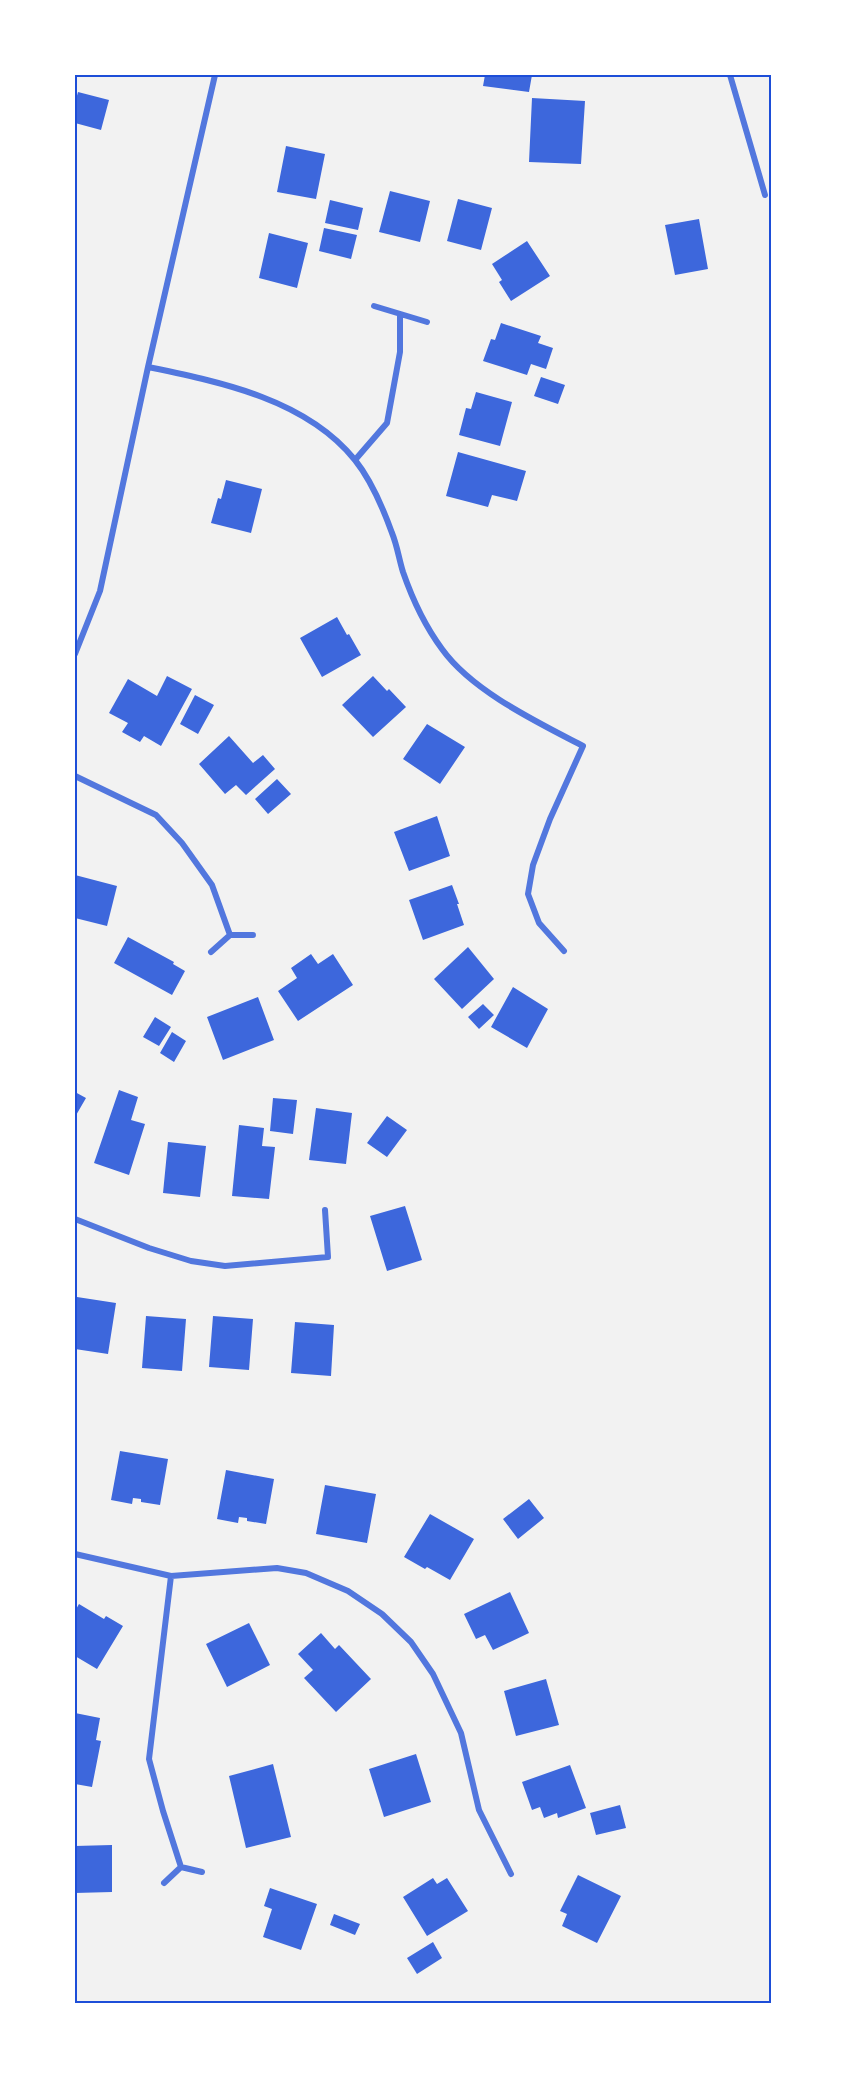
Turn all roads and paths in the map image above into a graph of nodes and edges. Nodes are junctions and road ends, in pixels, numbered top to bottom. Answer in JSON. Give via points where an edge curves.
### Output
{"nodes":[{"id":1,"x":215,"y":75,"type":"edge"},
{"id":2,"x":730,"y":75,"type":"edge"},
{"id":3,"x":765,"y":195,"type":"dead end"},
{"id":4,"x":374,"y":306,"type":"dead end"},
{"id":5,"x":400,"y":314,"type":"junction"},
{"id":6,"x":427,"y":322,"type":"dead end"},
{"id":7,"x":148,"y":366,"type":"junction"},
{"id":8,"x":355,"y":460,"type":"junction"},
{"id":9,"x":75,"y":654,"type":"edge"},
{"id":10,"x":75,"y":776,"type":"edge"},
{"id":11,"x":230,"y":935,"type":"junction"},
{"id":12,"x":253,"y":935,"type":"dead end"},
{"id":13,"x":564,"y":951,"type":"dead end"},
{"id":14,"x":211,"y":952,"type":"dead end"},
{"id":15,"x":325,"y":1210,"type":"dead end"},
{"id":16,"x":75,"y":1220,"type":"edge"},
{"id":17,"x":75,"y":1554,"type":"edge"},
{"id":18,"x":171,"y":1576,"type":"junction"},
{"id":19,"x":182,"y":1867,"type":"junction"},
{"id":20,"x":202,"y":1872,"type":"dead end"},
{"id":21,"x":511,"y":1874,"type":"dead end"},
{"id":22,"x":164,"y":1883,"type":"dead end"}],
"edges":[{"from":1,"to":7,"type":"street"},
{"from":2,"to":3,"type":"street"},
{"from":4,"to":5,"type":"street"},
{"from":5,"to":6,"type":"street"},
{"from":5,"to":8,"type":"street","via":[[400,352],[387,423]]},
{"from":7,"to":8,"type":"street","via":[[267,398],[306,418]]},
{"from":7,"to":9,"type":"street","via":[[100,591]]},
{"from":8,"to":13,"type":"street","via":[[393,534],[418,609],[442,650],[476,684],[583,746],[550,819],[533,865],[528,894],[539,923]]},
{"from":10,"to":11,"type":"street","via":[[156,815],[212,885]]},
{"from":11,"to":12,"type":"street"},
{"from":11,"to":14,"type":"street"},
{"from":15,"to":16,"type":"street","via":[[328,1257],[225,1266],[191,1261]]},
{"from":17,"to":18,"type":"street"},
{"from":18,"to":19,"type":"street","via":[[149,1759]]},
{"from":18,"to":21,"type":"street","via":[[277,1568],[306,1573],[348,1591],[382,1614],[411,1642],[433,1674],[461,1733],[479,1810]]},
{"from":19,"to":20,"type":"street"},
{"from":19,"to":22,"type":"street"}]}
